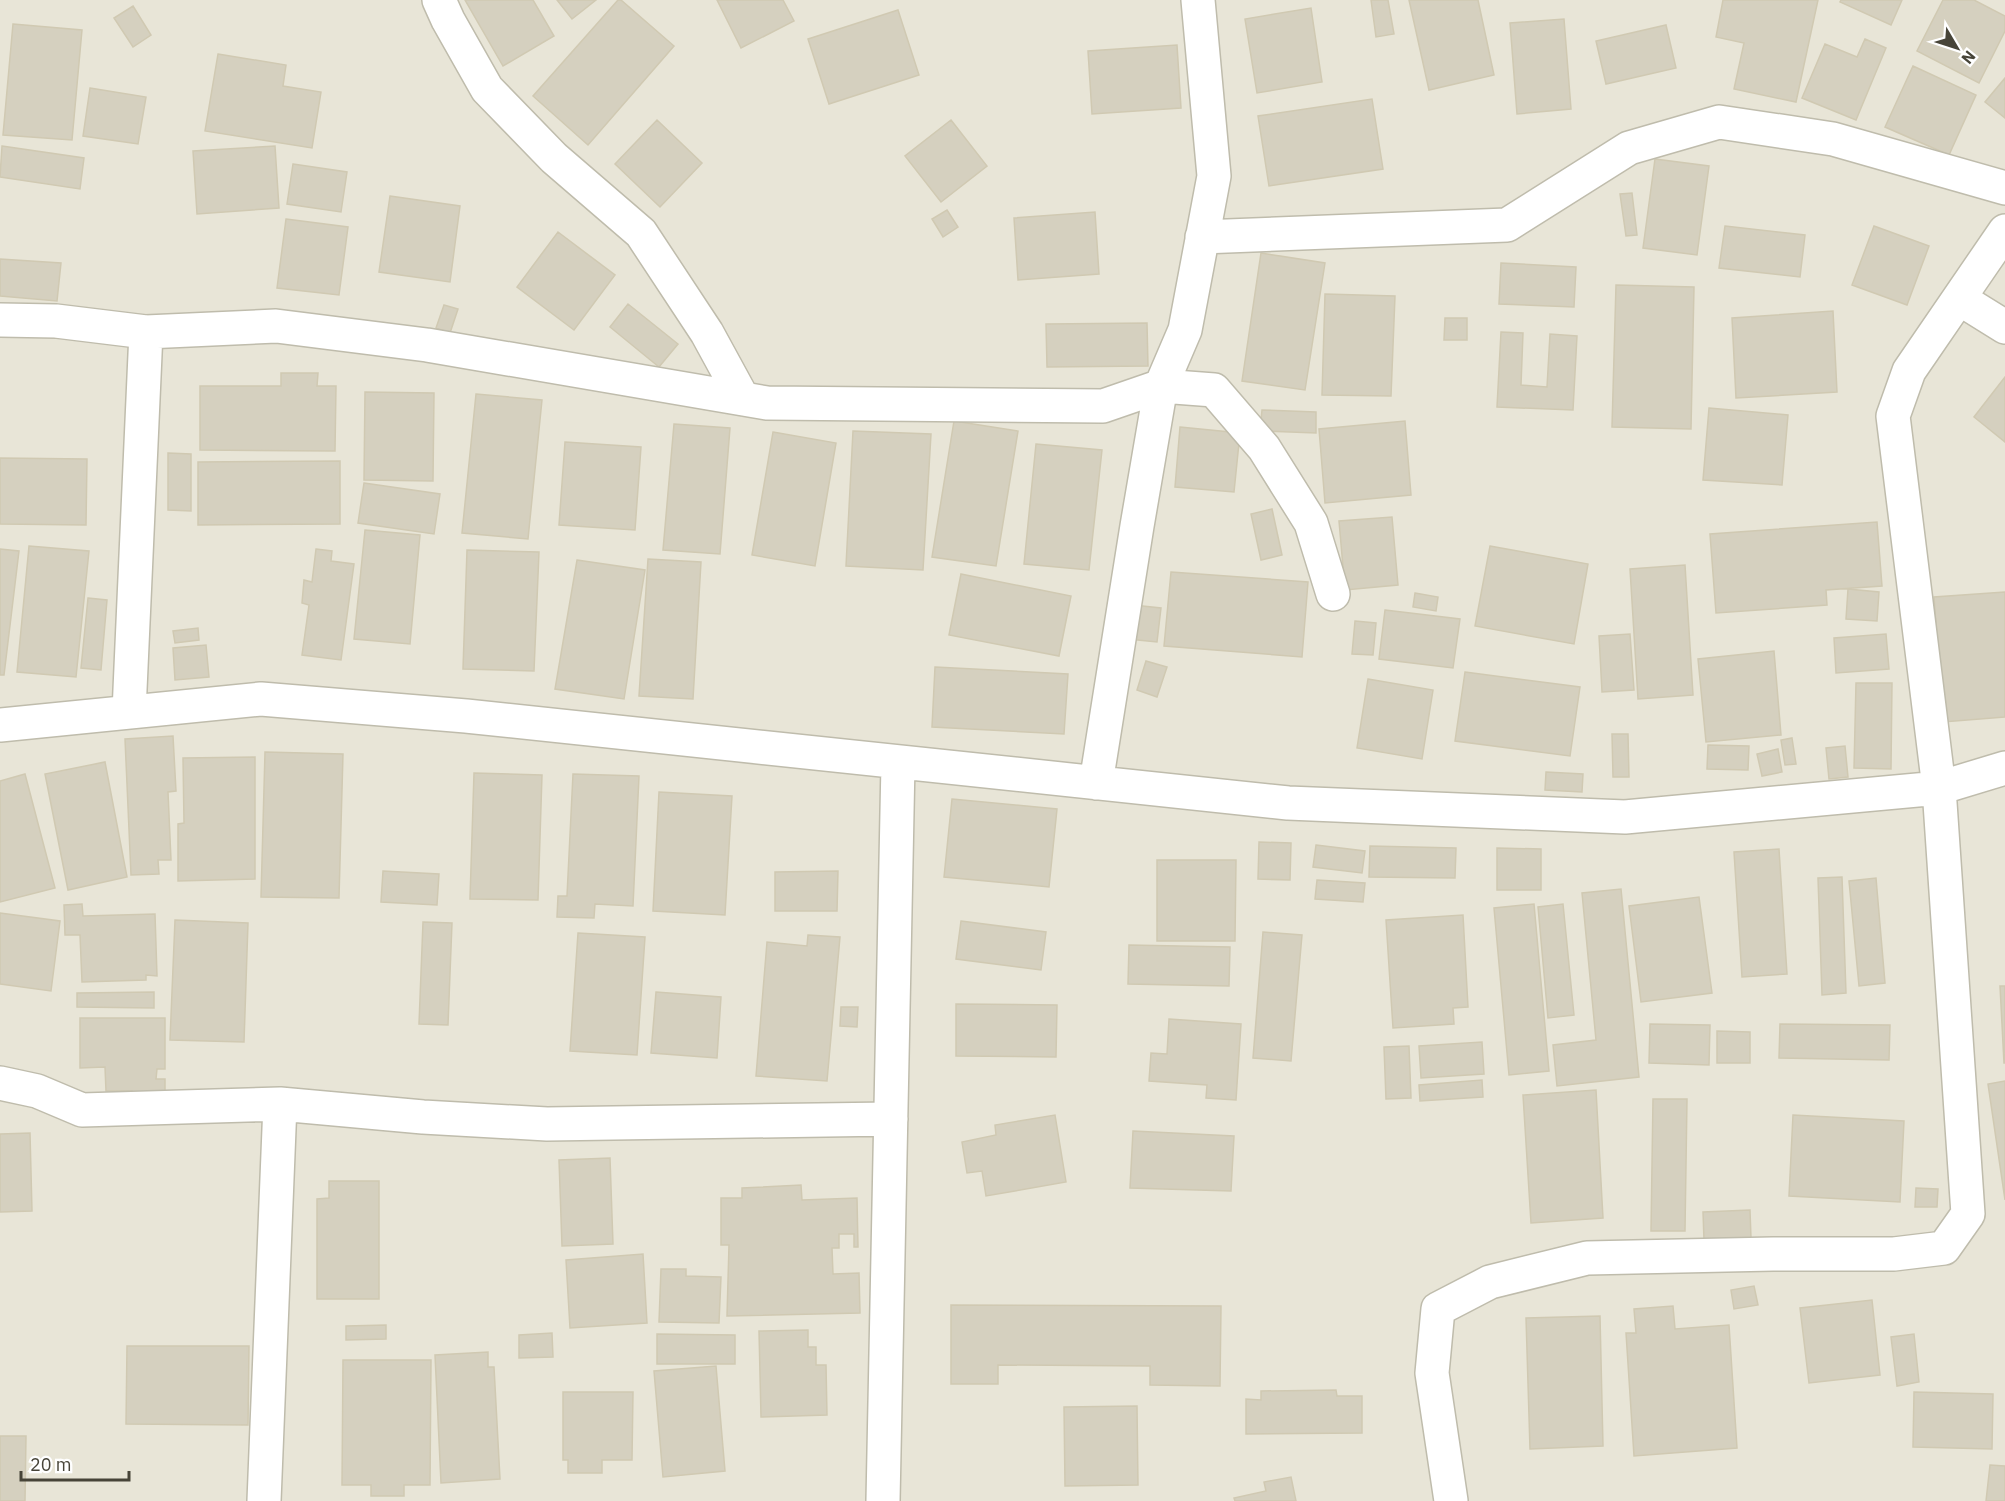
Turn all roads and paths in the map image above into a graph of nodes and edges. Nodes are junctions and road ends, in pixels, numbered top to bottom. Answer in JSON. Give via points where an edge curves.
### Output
{"nodes":[{"id":1,"x":440,"y":0,"type":"edge"},
{"id":2,"x":1198,"y":0,"type":"edge"},
{"id":3,"x":2005,"y":188,"type":"edge"},
{"id":4,"x":2005,"y":231,"type":"edge"},
{"id":5,"x":1202,"y":237,"type":"junction"},
{"id":6,"x":1960,"y":299,"type":"junction"},
{"id":7,"x":0,"y":320,"type":"edge"},
{"id":8,"x":2005,"y":327,"type":"edge"},
{"id":9,"x":146,"y":332,"type":"junction"},
{"id":10,"x":1161,"y":386,"type":"junction"},
{"id":11,"x":743,"y":399,"type":"junction"},
{"id":12,"x":1333,"y":594,"type":"dead end"},
{"id":13,"x":129,"y":712,"type":"junction"},
{"id":14,"x":0,"y":725,"type":"edge"},
{"id":15,"x":898,"y":763,"type":"junction"},
{"id":16,"x":2005,"y":768,"type":"edge"},
{"id":17,"x":1096,"y":783,"type":"junction"},
{"id":18,"x":1939,"y":788,"type":"junction"},
{"id":19,"x":0,"y":1083,"type":"edge"},
{"id":20,"x":280,"y":1104,"type":"junction"},
{"id":21,"x":891,"y":1119,"type":"junction"},
{"id":22,"x":264,"y":1501,"type":"edge"},
{"id":23,"x":883,"y":1501,"type":"edge"},
{"id":24,"x":1451,"y":1501,"type":"edge"}],
"edges":[{"from":1,"to":11,"type":"street","via":[[487,89],[554,158],[641,233],[707,333]]},
{"from":2,"to":5,"type":"street","via":[[1214,176]]},
{"from":3,"to":5,"type":"street","via":[[1833,139],[1719,122],[1629,148],[1507,225]]},
{"from":4,"to":6,"type":"street"},
{"from":5,"to":10,"type":"street","via":[[1185,330]]},
{"from":6,"to":8,"type":"street"},
{"from":6,"to":18,"type":"street","via":[[1909,371],[1893,416]]},
{"from":7,"to":9,"type":"street","via":[[56,321]]},
{"from":9,"to":11,"type":"street","via":[[276,326],[427,345]]},
{"from":9,"to":13,"type":"street"},
{"from":10,"to":11,"type":"street","via":[[1104,406],[767,403]]},
{"from":10,"to":12,"type":"street","via":[[1214,390],[1263,448],[1311,524]]},
{"from":10,"to":17,"type":"street"},
{"from":13,"to":14,"type":"street"},
{"from":13,"to":15,"type":"street","via":[[261,699],[466,716]]},
{"from":15,"to":17,"type":"street"},
{"from":15,"to":21,"type":"street"},
{"from":16,"to":18,"type":"street"},
{"from":17,"to":18,"type":"street","via":[[1288,803],[1625,817]]},
{"from":18,"to":24,"type":"street","via":[[1968,1214],[1944,1248],[1894,1254],[1587,1258],[1490,1282],[1438,1309],[1432,1373]]},
{"from":19,"to":20,"type":"street","via":[[37,1091],[82,1110]]},
{"from":20,"to":21,"type":"street","via":[[547,1124]]},
{"from":20,"to":22,"type":"street"},
{"from":21,"to":23,"type":"street"}]}
